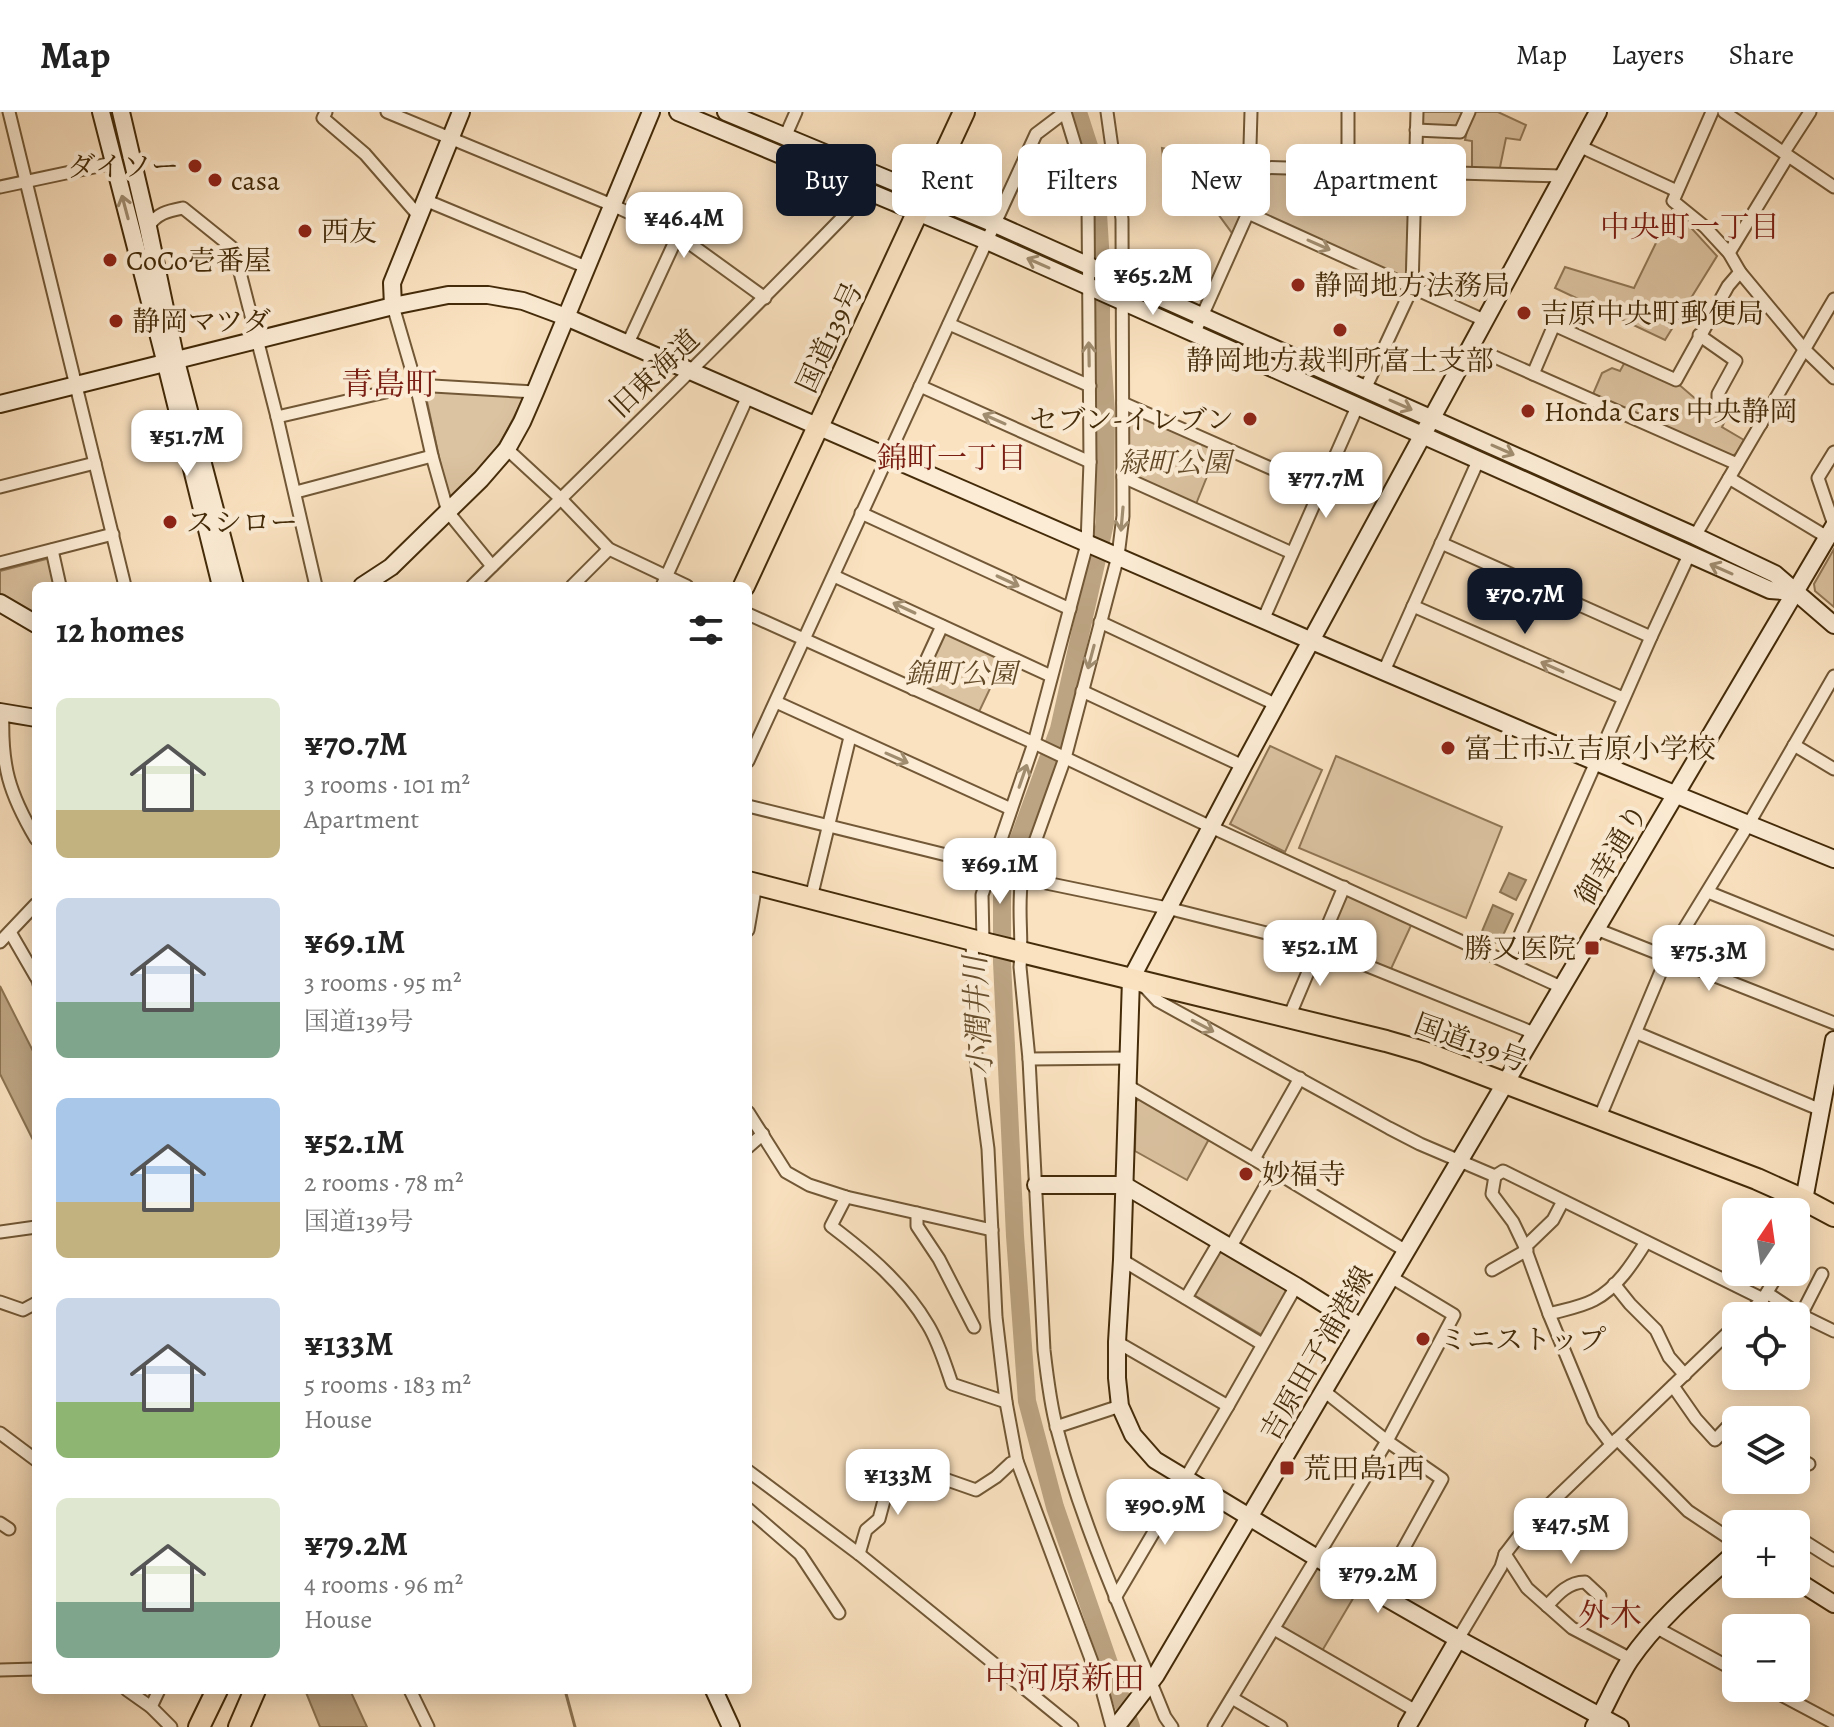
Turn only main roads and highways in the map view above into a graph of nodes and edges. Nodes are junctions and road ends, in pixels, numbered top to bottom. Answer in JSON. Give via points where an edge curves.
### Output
{"nodes":[{"id":1,"x":964,"y":112,"type":"edge"},
{"id":2,"x":746,"y":582,"type":"edge"},
{"id":3,"x":752,"y":883,"type":"edge"},
{"id":4,"x":1834,"y":1216,"type":"edge"},
{"id":5,"x":215,"y":1694,"type":"edge"},
{"id":6,"x":255,"y":1694,"type":"edge"},
{"id":7,"x":243,"y":1725,"type":"edge"},
{"id":8,"x":199,"y":1727,"type":"edge"}],
"edges":[{"from":1,"to":2,"type":"highway","name":"国道139号"},
{"from":3,"to":4,"type":"highway","name":"国道139号","via":[[1424,1052],[1757,1179]]},
{"from":5,"to":8,"type":"highway"},
{"from":6,"to":7,"type":"highway"}]}
